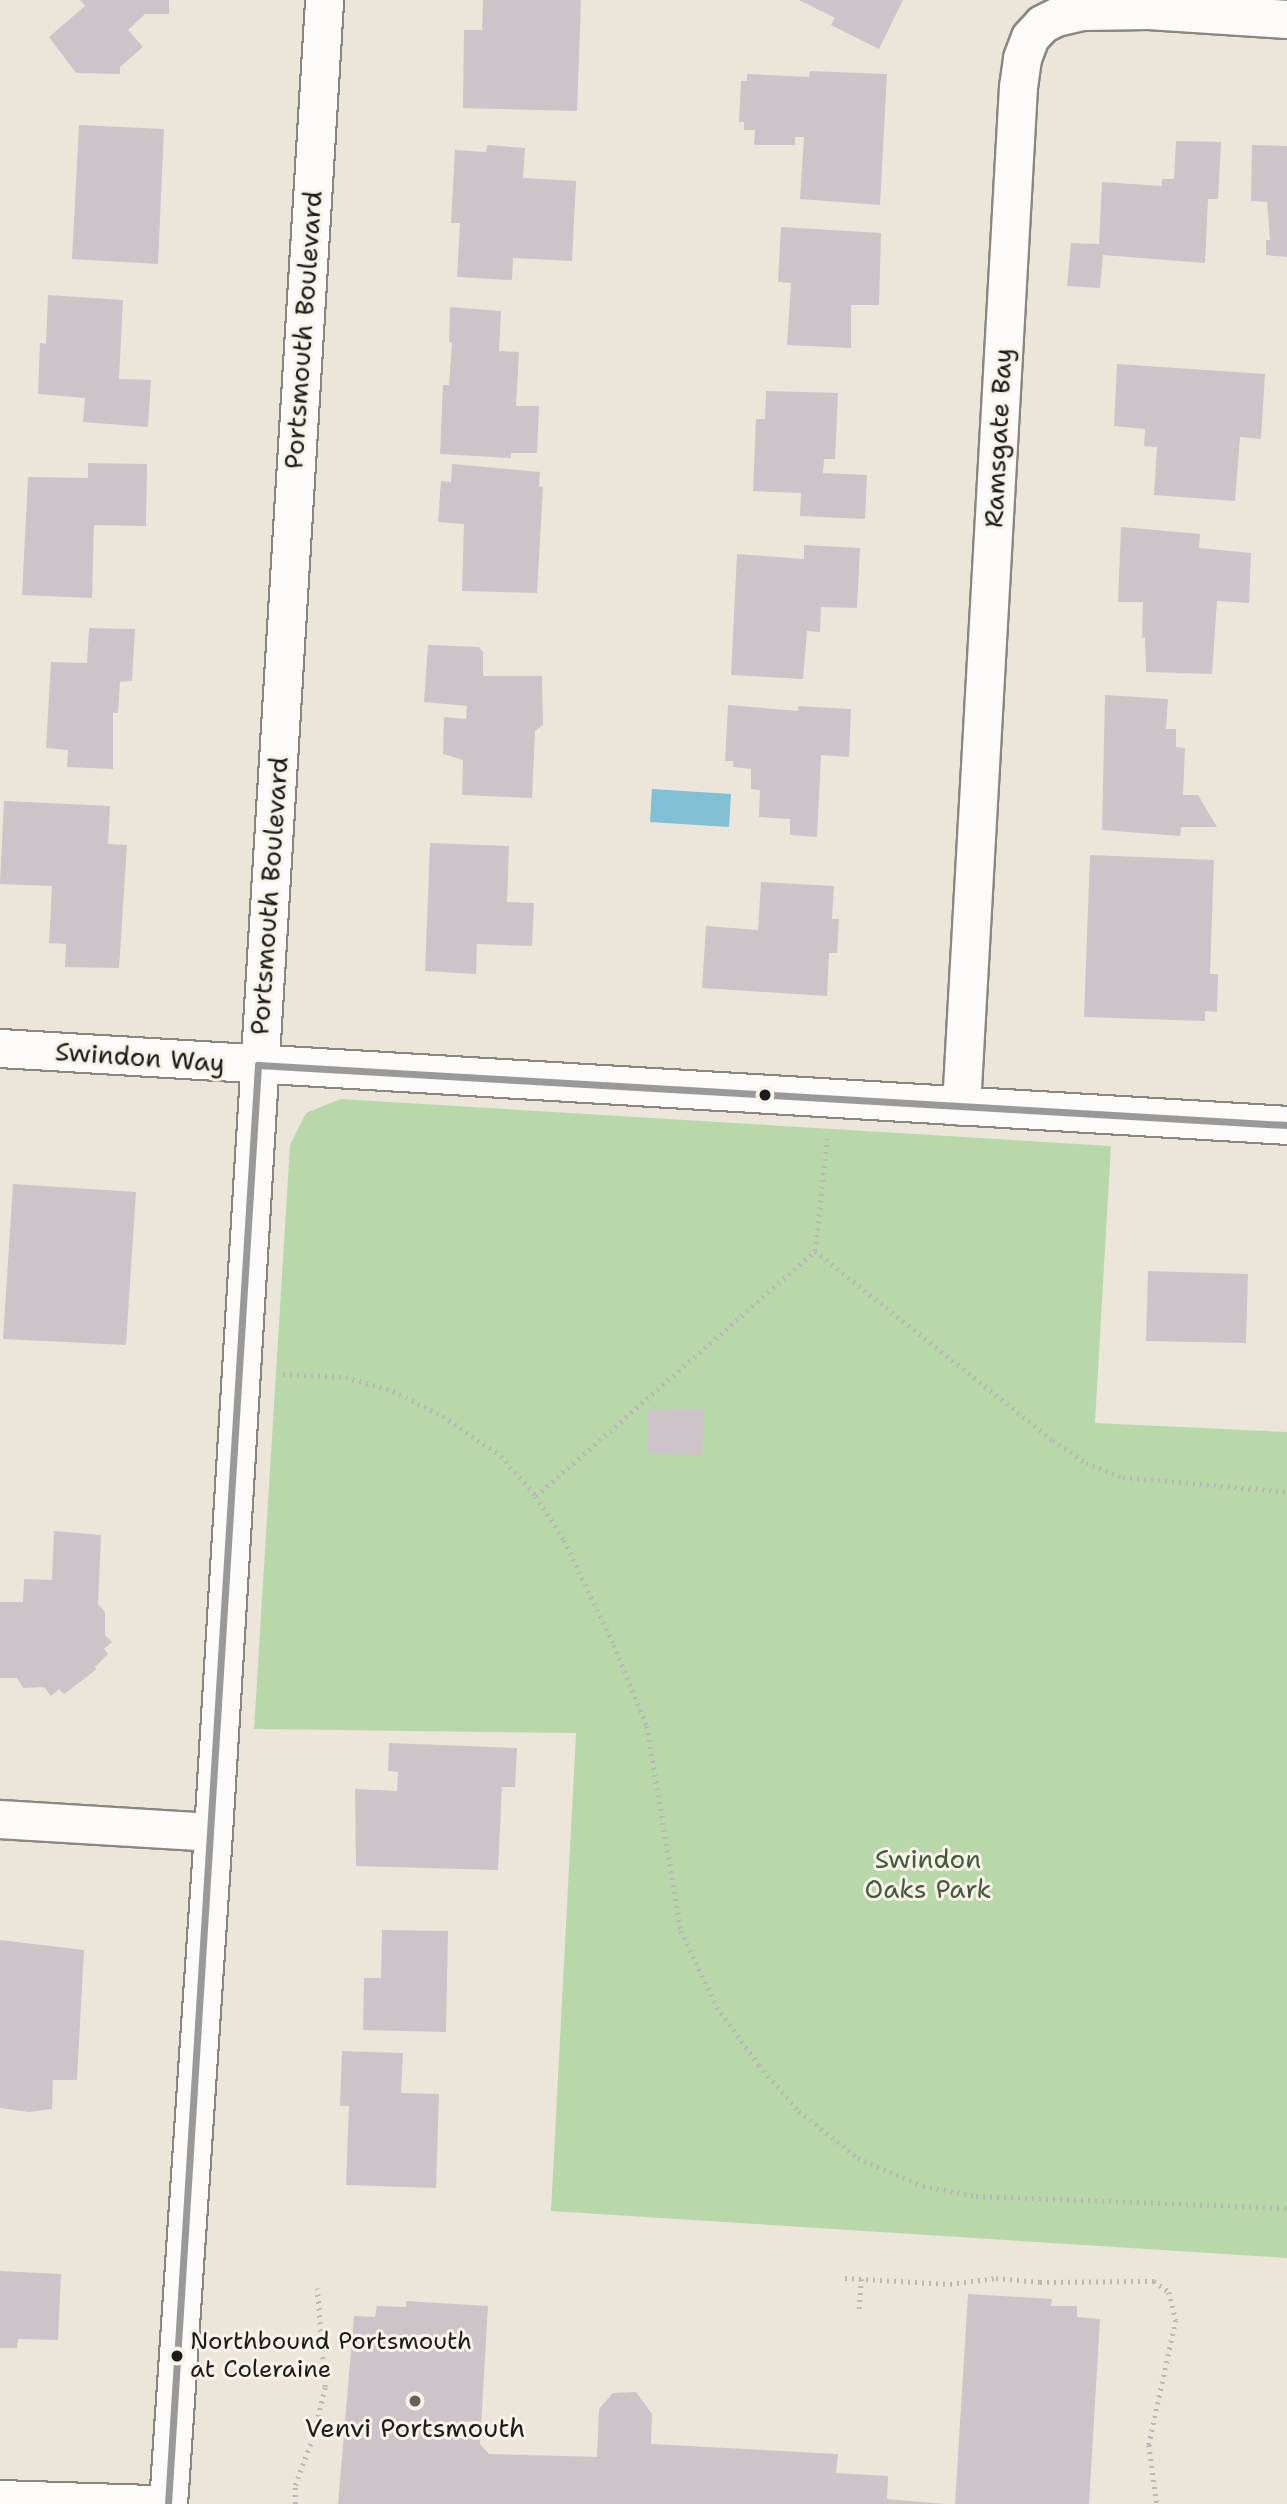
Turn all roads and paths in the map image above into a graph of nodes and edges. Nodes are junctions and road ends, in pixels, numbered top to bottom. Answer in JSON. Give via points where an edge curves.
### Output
{"nodes":[{"id":1,"x":324,"y":0,"type":"edge"},
{"id":2,"x":1287,"y":19,"type":"edge"},
{"id":3,"x":0,"y":1048,"type":"edge"},
{"id":4,"x":258,"y":1065,"type":"junction"},
{"id":5,"x":830,"y":1099,"type":"junction"},
{"id":6,"x":961,"y":1106,"type":"junction"},
{"id":7,"x":1287,"y":1125,"type":"edge"},
{"id":8,"x":815,"y":1251,"type":"junction"},
{"id":9,"x":240,"y":1372,"type":"junction"},
{"id":10,"x":1287,"y":1492,"type":"edge"},
{"id":11,"x":536,"y":1496,"type":"junction"},
{"id":12,"x":0,"y":1818,"type":"edge"},
{"id":13,"x":212,"y":1832,"type":"junction"},
{"id":14,"x":1287,"y":2208,"type":"edge"},
{"id":15,"x":845,"y":2278,"type":"dead end"},
{"id":16,"x":861,"y":2278,"type":"junction"},
{"id":17,"x":317,"y":2288,"type":"dead end"},
{"id":18,"x":859,"y":2309,"type":"dead end"},
{"id":19,"x":0,"y":2499,"type":"edge"},
{"id":20,"x":148,"y":2504,"type":"edge"},
{"id":21,"x":168,"y":2504,"type":"edge"},
{"id":22,"x":295,"y":2504,"type":"edge"},
{"id":23,"x":1157,"y":2504,"type":"edge"}],
"edges":[{"from":1,"to":4,"type":"street","name":"Portsmouth Boulevard"},
{"from":2,"to":6,"type":"street","name":"Ramsgate Bay","via":[[1148,10],[1083,11],[1042,23],[1022,58]]},
{"from":3,"to":4,"type":"street","name":"Swindon Way"},
{"from":4,"to":5,"type":"street","name":"Swindon Way"},
{"from":4,"to":9,"type":"street","name":"Portsmouth Boulevard"},
{"from":5,"to":6,"type":"street","name":"Swindon Way"},
{"from":5,"to":8,"type":"path"},
{"from":6,"to":7,"type":"street","name":"Swindon Way"},
{"from":8,"to":10,"type":"path","via":[[1086,1463],[1123,1478]]},
{"from":8,"to":11,"type":"path"},
{"from":9,"to":11,"type":"path","via":[[346,1377],[393,1391],[443,1416],[501,1456]]},
{"from":9,"to":13,"type":"street","name":"Portsmouth Boulevard"},
{"from":11,"to":14,"type":"path","via":[[564,1540],[647,1726],[681,1931],[718,2007],[799,2111],[858,2158],[923,2186],[976,2196]]},
{"from":12,"to":13,"type":"street"},
{"from":13,"to":21,"type":"street","name":"Portsmouth Boulevard"},
{"from":15,"to":16,"type":"path"},
{"from":16,"to":18,"type":"path"},
{"from":16,"to":23,"type":"path","via":[[950,2284],[996,2278],[1154,2281],[1168,2292],[1175,2320],[1149,2445]]},
{"from":17,"to":22,"type":"path","via":[[325,2387],[295,2485]]},
{"from":19,"to":20,"type":"street"}]}
